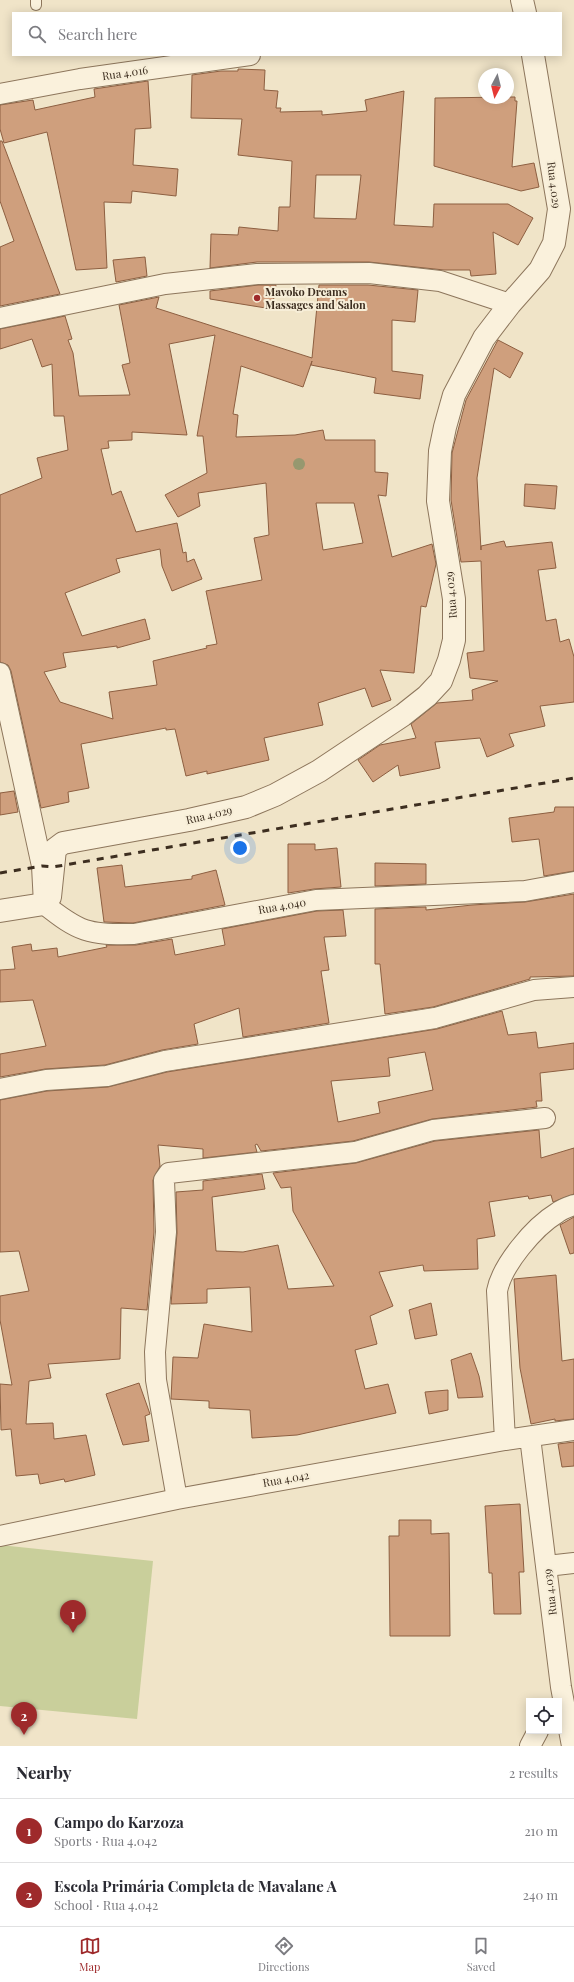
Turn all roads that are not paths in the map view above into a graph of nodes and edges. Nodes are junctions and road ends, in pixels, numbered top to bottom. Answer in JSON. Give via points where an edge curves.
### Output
{"nodes":[{"id":1,"x":243,"y":56,"type":"edge"},
{"id":2,"x":533,"y":56,"type":"edge"},
{"id":3,"x":0,"y":94,"type":"edge"},
{"id":4,"x":510,"y":304,"type":"junction"},
{"id":5,"x":0,"y":318,"type":"edge"},
{"id":6,"x":0,"y":673,"type":"edge"},
{"id":7,"x":574,"y":882,"type":"edge"},
{"id":8,"x":44,"y":904,"type":"junction"},
{"id":9,"x":0,"y":911,"type":"edge"},
{"id":10,"x":574,"y":987,"type":"edge"},
{"id":11,"x":0,"y":1089,"type":"edge"},
{"id":12,"x":545,"y":1118,"type":"dead end"},
{"id":13,"x":574,"y":1205,"type":"edge"},
{"id":14,"x":574,"y":1430,"type":"edge"},
{"id":15,"x":530,"y":1437,"type":"junction"},
{"id":16,"x":505,"y":1440,"type":"junction"},
{"id":17,"x":177,"y":1499,"type":"junction"},
{"id":18,"x":0,"y":1536,"type":"edge"},
{"id":19,"x":574,"y":1563,"type":"edge"},
{"id":20,"x":547,"y":1566,"type":"junction"},
{"id":21,"x":558,"y":1694,"type":"edge"},
{"id":22,"x":536,"y":1734,"type":"edge"},
{"id":23,"x":572,"y":1743,"type":"edge"},
{"id":24,"x":530,"y":1746,"type":"edge"}],
"edges":[{"from":1,"to":3,"type":"street","name":"Rua 4.016","via":[[80,79]]},
{"from":2,"to":4,"type":"street","name":"Rua 4.029","via":[[559,209],[554,243],[540,270]]},
{"from":4,"to":5,"type":"street","via":[[440,281],[369,273],[257,274],[165,284]]},
{"from":4,"to":8,"type":"street","name":"Rua 4.029","via":[[484,338],[454,395],[441,445],[438,502],[454,599],[454,640],[450,660],[441,681],[403,716],[319,771],[275,795],[246,807],[189,820],[63,843],[55,850],[52,891]]},
{"from":6,"to":8,"type":"street","via":[[42,866]]},
{"from":7,"to":8,"type":"street","name":"Rua 4.040","via":[[525,891],[316,900],[134,934],[104,935],[82,930]]},
{"from":8,"to":9,"type":"street"},
{"from":10,"to":11,"type":"street","via":[[534,990],[435,1018],[165,1061],[107,1076],[46,1080]]},
{"from":12,"to":17,"type":"street","via":[[433,1130],[355,1152],[169,1173],[164,1180],[166,1232],[155,1352],[156,1380]]},
{"from":13,"to":16,"type":"street","via":[[556,1213],[524,1242],[498,1282]]},
{"from":14,"to":15,"type":"street","name":"Rua 4.042"},
{"from":15,"to":16,"type":"street","name":"Rua 4.042"},
{"from":15,"to":20,"type":"street","name":"Rua 4.039"},
{"from":16,"to":17,"type":"street","name":"Rua 4.042"},
{"from":17,"to":18,"type":"street","name":"Rua 4.042"},
{"from":19,"to":20,"type":"street"},
{"from":20,"to":21,"type":"street","name":"Rua 4.039"},
{"from":21,"to":23,"type":"street","name":"Rua 4.039"},
{"from":22,"to":24,"type":"street"}]}
